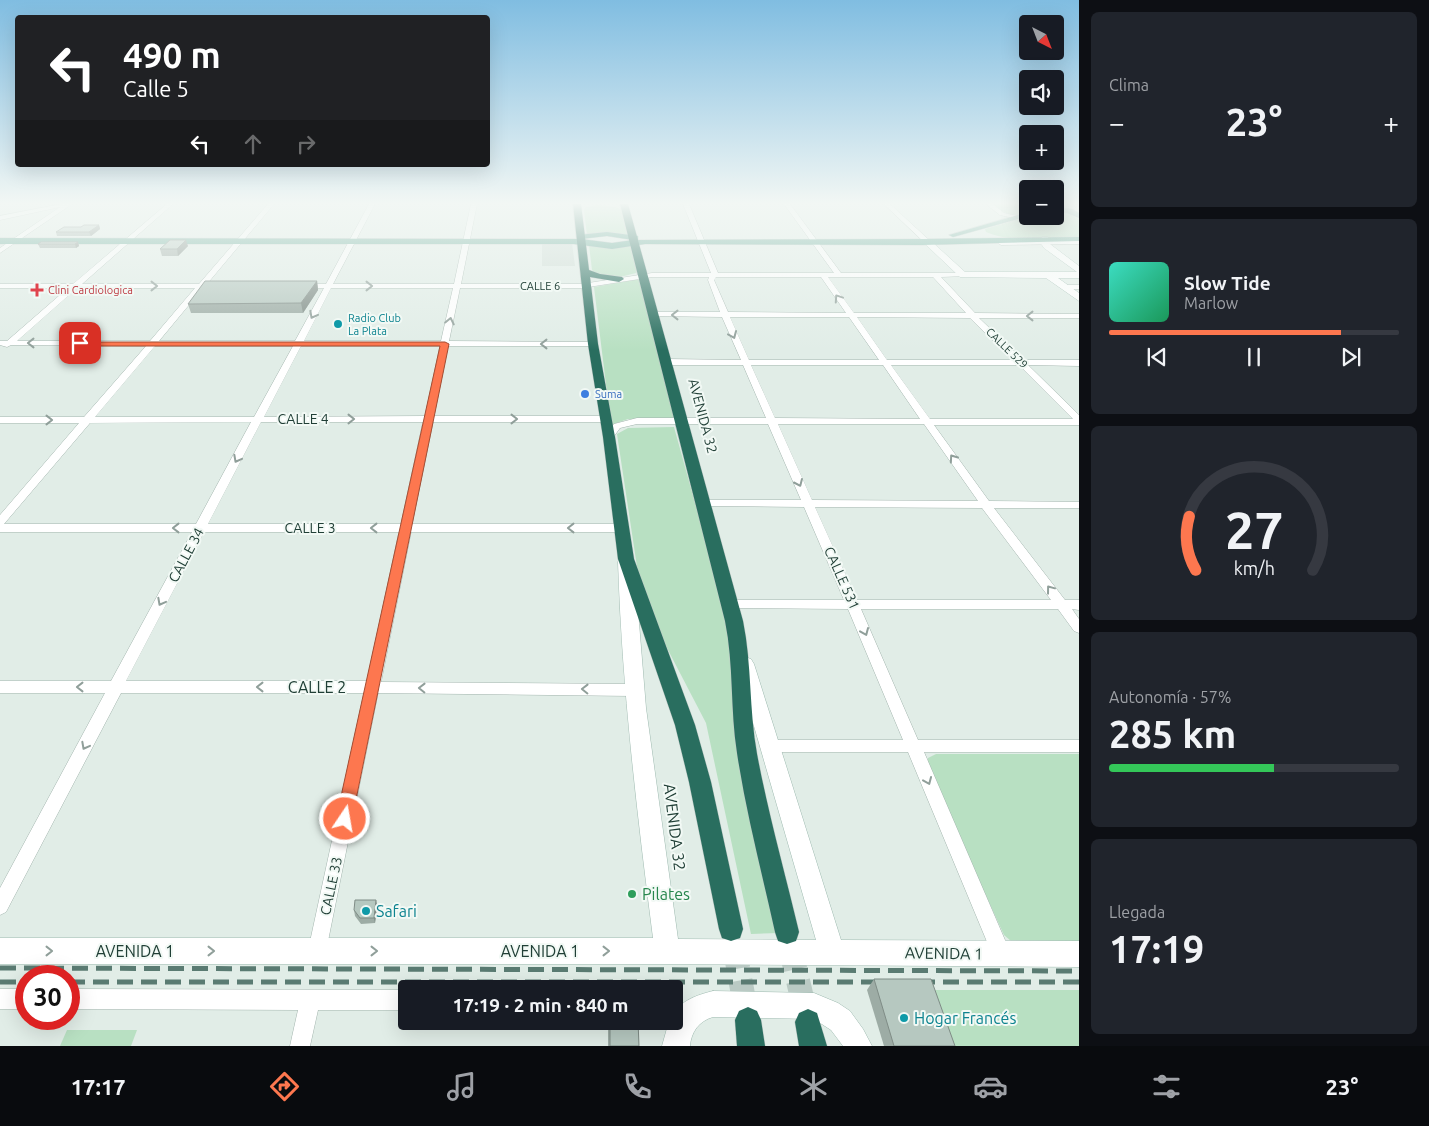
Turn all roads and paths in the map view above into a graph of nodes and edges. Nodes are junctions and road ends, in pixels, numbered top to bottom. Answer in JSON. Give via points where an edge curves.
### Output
{"nodes":[{"id":1,"x":114,"y":253,"type":"edge"},
{"id":2,"x":230,"y":253,"type":"edge"},
{"id":3,"x":347,"y":253,"type":"edge"},
{"id":4,"x":464,"y":253,"type":"edge"},
{"id":5,"x":583,"y":253,"type":"edge"},
{"id":6,"x":637,"y":253,"type":"edge"},
{"id":7,"x":707,"y":253,"type":"edge"},
{"id":8,"x":823,"y":253,"type":"edge"},
{"id":9,"x":940,"y":253,"type":"edge"},
{"id":10,"x":1058,"y":253,"type":"edge"},
{"id":11,"x":1079,"y":270,"type":"edge"},
{"id":12,"x":585,"y":272,"type":"junction"},
{"id":13,"x":643,"y":275,"type":"junction"},
{"id":14,"x":714,"y":275,"type":"junction"},
{"id":15,"x":823,"y":275,"type":"junction"},
{"id":16,"x":838,"y":275,"type":"junction"},
{"id":17,"x":936,"y":275,"type":"junction"},
{"id":18,"x":963,"y":275,"type":"junction"},
{"id":19,"x":1074,"y":275,"type":"edge"},
{"id":20,"x":1048,"y":276,"type":"junction"},
{"id":21,"x":619,"y":279,"type":"junction"},
{"id":22,"x":0,"y":286,"type":"edge"},
{"id":23,"x":75,"y":286,"type":"junction"},
{"id":24,"x":201,"y":286,"type":"junction"},
{"id":25,"x":219,"y":286,"type":"edge"},
{"id":26,"x":291,"y":286,"type":"edge"},
{"id":27,"x":329,"y":286,"type":"junction"},
{"id":28,"x":457,"y":286,"type":"junction"},
{"id":29,"x":586,"y":286,"type":"junction"},
{"id":30,"x":1074,"y":288,"type":"edge"},
{"id":31,"x":1079,"y":298,"type":"edge"},
{"id":32,"x":652,"y":314,"type":"junction"},
{"id":33,"x":725,"y":315,"type":"junction"},
{"id":34,"x":850,"y":315,"type":"junction"},
{"id":35,"x":973,"y":316,"type":"junction"},
{"id":36,"x":1079,"y":316,"type":"edge"},
{"id":37,"x":4,"y":343,"type":"edge"},
{"id":38,"x":152,"y":344,"type":"junction"},
{"id":39,"x":298,"y":344,"type":"junction"},
{"id":40,"x":445,"y":344,"type":"junction"},
{"id":41,"x":593,"y":344,"type":"junction"},
{"id":42,"x":0,"y":351,"type":"edge"},
{"id":43,"x":665,"y":362,"type":"junction"},
{"id":44,"x":745,"y":362,"type":"junction"},
{"id":45,"x":884,"y":363,"type":"junction"},
{"id":46,"x":1022,"y":363,"type":"junction"},
{"id":47,"x":1079,"y":363,"type":"edge"},
{"id":48,"x":429,"y":419,"type":"junction"},
{"id":49,"x":0,"y":420,"type":"edge"},
{"id":50,"x":87,"y":420,"type":"junction"},
{"id":51,"x":258,"y":420,"type":"junction"},
{"id":52,"x":606,"y":420,"type":"junction"},
{"id":53,"x":1079,"y":421,"type":"edge"},
{"id":54,"x":681,"y":422,"type":"junction"},
{"id":55,"x":772,"y":422,"type":"junction"},
{"id":56,"x":927,"y":422,"type":"junction"},
{"id":57,"x":609,"y":437,"type":"junction"},
{"id":58,"x":703,"y":503,"type":"junction"},
{"id":59,"x":809,"y":505,"type":"junction"},
{"id":60,"x":986,"y":505,"type":"junction"},
{"id":61,"x":1079,"y":505,"type":"edge"},
{"id":62,"x":0,"y":522,"type":"edge"},
{"id":63,"x":0,"y":528,"type":"edge"},
{"id":64,"x":201,"y":528,"type":"junction"},
{"id":65,"x":406,"y":528,"type":"junction"},
{"id":66,"x":620,"y":528,"type":"junction"},
{"id":67,"x":626,"y":559,"type":"junction"},
{"id":68,"x":730,"y":604,"type":"junction"},
{"id":69,"x":1062,"y":604,"type":"junction"},
{"id":70,"x":854,"y":605,"type":"junction"},
{"id":71,"x":1079,"y":605,"type":"edge"},
{"id":72,"x":1079,"y":628,"type":"edge"},
{"id":73,"x":738,"y":640,"type":"junction"},
{"id":74,"x":0,"y":687,"type":"edge"},
{"id":75,"x":116,"y":687,"type":"junction"},
{"id":76,"x":372,"y":687,"type":"junction"},
{"id":77,"x":633,"y":690,"type":"junction"},
{"id":78,"x":769,"y":746,"type":"junction"},
{"id":79,"x":1079,"y":746,"type":"edge"},
{"id":80,"x":914,"y":747,"type":"junction"},
{"id":81,"x":0,"y":906,"type":"edge"},
{"id":82,"x":731,"y":929,"type":"tunnel mouth"},
{"id":83,"x":787,"y":932,"type":"tunnel mouth"},
{"id":84,"x":317,"y":950,"type":"junction"},
{"id":85,"x":0,"y":951,"type":"edge"},
{"id":86,"x":667,"y":951,"type":"junction"},
{"id":87,"x":832,"y":952,"type":"junction"},
{"id":88,"x":1002,"y":954,"type":"junction"},
{"id":89,"x":1079,"y":954,"type":"edge"},
{"id":90,"x":0,"y":999,"type":"edge"},
{"id":91,"x":15,"y":999,"type":"edge"},
{"id":92,"x":80,"y":999,"type":"edge"},
{"id":93,"x":310,"y":999,"type":"junction"},
{"id":94,"x":398,"y":1000,"type":"edge"},
{"id":95,"x":748,"y":1020,"type":"tunnel mouth"},
{"id":96,"x":674,"y":1034,"type":"edge"},
{"id":97,"x":300,"y":1046,"type":"edge"},
{"id":98,"x":751,"y":1046,"type":"edge"},
{"id":99,"x":858,"y":1046,"type":"edge"}],
"edges":[{"from":1,"to":23,"type":"street"},
{"from":2,"to":24,"type":"street"},
{"from":3,"to":27,"type":"street","name":"CALLE 34"},
{"from":4,"to":28,"type":"street","name":"CALLE 33"},
{"from":5,"to":12,"type":"highway","name":"AVENIDA 32"},
{"from":6,"to":13,"type":"highway","name":"AVENIDA 32"},
{"from":7,"to":14,"type":"street","name":"CALLE 531"},
{"from":8,"to":16,"type":"street"},
{"from":9,"to":18,"type":"street"},
{"from":10,"to":11,"type":"street"},
{"from":12,"to":21,"type":"highway"},
{"from":12,"to":29,"type":"highway","name":"AVENIDA 32"},
{"from":13,"to":14,"type":"street","name":"CALLE 6"},
{"from":13,"to":21,"type":"street","name":"CALLE 6"},
{"from":13,"to":32,"type":"highway","name":"AVENIDA 32"},
{"from":14,"to":15,"type":"street","name":"CALLE 6"},
{"from":14,"to":33,"type":"street","name":"CALLE 531","via":[[711,280]]},
{"from":15,"to":16,"type":"street","name":"CALLE 6"},
{"from":34,"to":15,"type":"street","one_way":true},
{"from":16,"to":17,"type":"street","name":"CALLE 6"},
{"from":17,"to":18,"type":"street","name":"CALLE 6"},
{"from":17,"to":35,"type":"street","name":"CALLE 529"},
{"from":18,"to":20,"type":"street","name":"CALLE 6"},
{"from":19,"to":20,"type":"street","name":"CALLE 6"},
{"from":19,"to":30,"type":"street","via":[[1063,279]]},
{"from":20,"to":30,"type":"street"},
{"from":21,"to":29,"type":"street","name":"CALLE 6"},
{"from":22,"to":23,"type":"street"},
{"from":23,"to":24,"type":"street","one_way":true},
{"from":23,"to":37,"type":"street"},
{"from":24,"to":25,"type":"street"},
{"from":24,"to":38,"type":"street"},
{"from":26,"to":27,"type":"street","name":"CALLE 6"},
{"from":27,"to":28,"type":"street","name":"CALLE 6","one_way":true},
{"from":27,"to":39,"type":"street","name":"CALLE 34","one_way":true},
{"from":28,"to":29,"type":"street","name":"CALLE 6"},
{"from":40,"to":28,"type":"street","name":"CALLE 33","one_way":true},
{"from":29,"to":41,"type":"highway","name":"AVENIDA 32"},
{"from":30,"to":31,"type":"street"},
{"from":33,"to":32,"type":"street","one_way":true},
{"from":32,"to":43,"type":"highway","name":"AVENIDA 32"},
{"from":33,"to":34,"type":"street"},
{"from":33,"to":44,"type":"street","name":"CALLE 531","one_way":true},
{"from":34,"to":35,"type":"street"},
{"from":34,"to":45,"type":"street"},
{"from":36,"to":35,"type":"street","one_way":true},
{"from":35,"to":46,"type":"street","name":"CALLE 529"},
{"from":38,"to":37,"type":"street","one_way":true},
{"from":37,"to":42,"type":"street"},
{"from":38,"to":39,"type":"street"},
{"from":38,"to":50,"type":"street"},
{"from":39,"to":40,"type":"street"},
{"from":39,"to":51,"type":"street","name":"CALLE 34"},
{"from":41,"to":40,"type":"street","one_way":true},
{"from":40,"to":48,"type":"street","name":"CALLE 33"},
{"from":41,"to":52,"type":"highway","name":"AVENIDA 32"},
{"from":43,"to":44,"type":"street"},
{"from":43,"to":54,"type":"highway","name":"AVENIDA 32"},
{"from":44,"to":45,"type":"street"},
{"from":44,"to":55,"type":"street","name":"CALLE 531"},
{"from":45,"to":46,"type":"street"},
{"from":45,"to":56,"type":"street"},
{"from":46,"to":47,"type":"street"},
{"from":46,"to":53,"type":"street","name":"CALLE 529"},
{"from":51,"to":48,"type":"street","name":"CALLE 4","one_way":true},
{"from":48,"to":52,"type":"street","name":"CALLE 4","one_way":true},
{"from":48,"to":65,"type":"street","name":"CALLE 33"},
{"from":49,"to":50,"type":"street","name":"CALLE 4","one_way":true},
{"from":50,"to":51,"type":"street","name":"CALLE 4"},
{"from":50,"to":62,"type":"street"},
{"from":51,"to":64,"type":"street","name":"CALLE 34","one_way":true},
{"from":52,"to":57,"type":"highway","name":"AVENIDA 32"},
{"from":53,"to":56,"type":"street"},
{"from":54,"to":55,"type":"street"},
{"from":54,"to":57,"type":"street","via":[[629,422],[617,426]]},
{"from":54,"to":58,"type":"highway","name":"AVENIDA 32"},
{"from":55,"to":56,"type":"street"},
{"from":55,"to":59,"type":"street","name":"CALLE 531","one_way":true},
{"from":60,"to":56,"type":"street","one_way":true},
{"from":57,"to":66,"type":"highway","name":"AVENIDA 32"},
{"from":58,"to":59,"type":"street"},
{"from":58,"to":68,"type":"highway","name":"AVENIDA 32"},
{"from":59,"to":60,"type":"street"},
{"from":59,"to":70,"type":"street","name":"CALLE 531"},
{"from":60,"to":61,"type":"street"},
{"from":69,"to":60,"type":"street","one_way":true},
{"from":64,"to":63,"type":"street","name":"CALLE 3","one_way":true},
{"from":65,"to":64,"type":"street","name":"CALLE 3","one_way":true},
{"from":64,"to":75,"type":"street","name":"CALLE 34","one_way":true},
{"from":66,"to":65,"type":"street","name":"CALLE 3","one_way":true},
{"from":65,"to":76,"type":"street","name":"CALLE 33"},
{"from":66,"to":67,"type":"highway","name":"AVENIDA 32"},
{"from":67,"to":77,"type":"street","name":"AVENIDA 32"},
{"from":67,"to":82,"type":"highway","name":"AVENIDA 32","via":[[685,725]]},
{"from":68,"to":70,"type":"street"},
{"from":68,"to":73,"type":"highway","name":"AVENIDA 32"},
{"from":69,"to":70,"type":"street"},
{"from":69,"to":71,"type":"street"},
{"from":69,"to":72,"type":"street"},
{"from":70,"to":80,"type":"street","name":"CALLE 531","one_way":true},
{"from":73,"to":78,"type":"street","name":"AVENIDA 32"},
{"from":73,"to":83,"type":"highway","name":"AVENIDA 32","via":[[747,754]]},
{"from":75,"to":74,"type":"street","name":"CALLE 2","one_way":true},
{"from":76,"to":75,"type":"street","name":"CALLE 2","one_way":true},
{"from":75,"to":81,"type":"street","name":"CALLE 34","one_way":true},
{"from":77,"to":76,"type":"street","name":"CALLE 2","one_way":true},
{"from":76,"to":84,"type":"street","name":"CALLE 33"},
{"from":77,"to":86,"type":"street","name":"AVENIDA 32"},
{"from":78,"to":80,"type":"street"},
{"from":78,"to":87,"type":"street","name":"AVENIDA 32"},
{"from":79,"to":80,"type":"street"},
{"from":80,"to":88,"type":"street","name":"CALLE 531","one_way":true},
{"from":85,"to":84,"type":"street","name":"AVENIDA 1","one_way":true},
{"from":84,"to":86,"type":"street","name":"AVENIDA 1","one_way":true},
{"from":86,"to":87,"type":"street","name":"AVENIDA 1"},
{"from":87,"to":88,"type":"street","name":"AVENIDA 1"},
{"from":88,"to":89,"type":"street","name":"AVENIDA 1"},
{"from":90,"to":91,"type":"street"},
{"from":92,"to":93,"type":"street"},
{"from":93,"to":94,"type":"street"},
{"from":93,"to":97,"type":"street"},
{"from":95,"to":98,"type":"highway"},
{"from":96,"to":99,"type":"street","via":[[695,1010],[704,1005],[814,1006],[840,1019]]}]}
